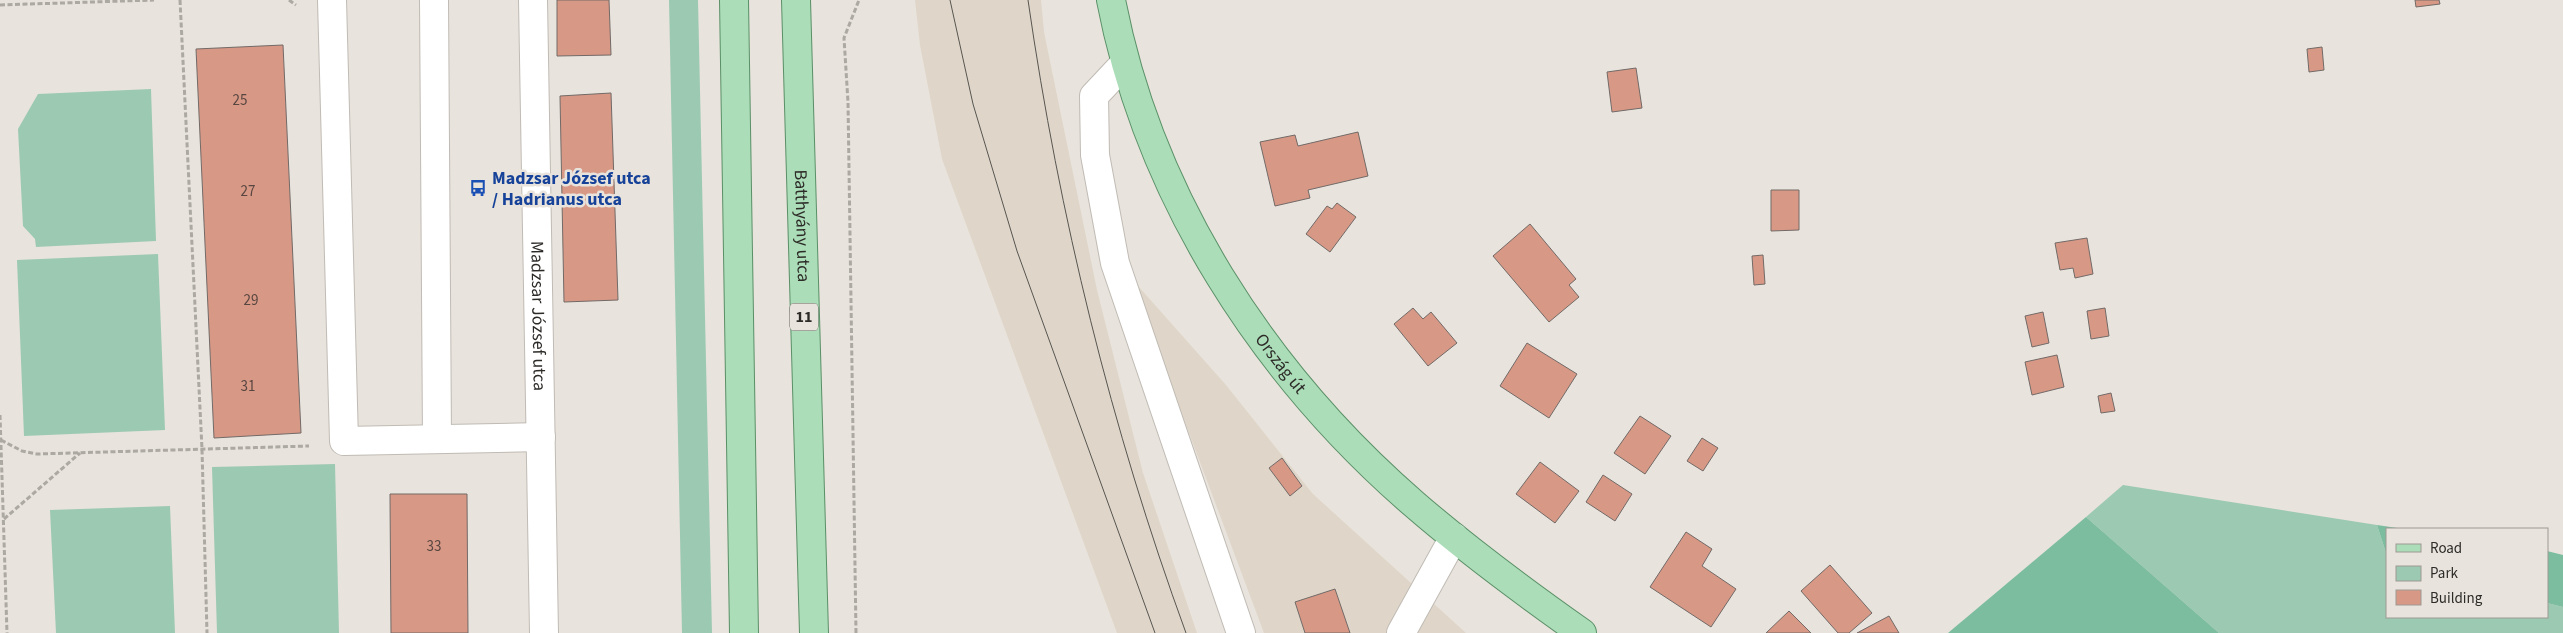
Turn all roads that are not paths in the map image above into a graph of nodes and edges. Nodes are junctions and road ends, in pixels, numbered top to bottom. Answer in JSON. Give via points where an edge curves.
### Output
{"nodes":[{"id":1,"x":332,"y":0,"type":"edge"},
{"id":2,"x":434,"y":0,"type":"edge"},
{"id":3,"x":533,"y":0,"type":"edge"},
{"id":4,"x":734,"y":0,"type":"edge"},
{"id":5,"x":796,"y":0,"type":"edge"},
{"id":6,"x":1111,"y":0,"type":"edge"},
{"id":7,"x":1125,"y":62,"type":"junction"},
{"id":8,"x":541,"y":437,"type":"junction"},
{"id":9,"x":437,"y":438,"type":"junction"},
{"id":10,"x":1454,"y":537,"type":"junction"},
{"id":11,"x":544,"y":633,"type":"edge"},
{"id":12,"x":744,"y":633,"type":"edge"},
{"id":13,"x":814,"y":633,"type":"edge"},
{"id":14,"x":1241,"y":633,"type":"edge"},
{"id":15,"x":1401,"y":633,"type":"edge"},
{"id":16,"x":1582,"y":633,"type":"edge"}],
"edges":[{"from":1,"to":9,"type":"street","via":[[344,441]]},
{"from":2,"to":9,"type":"street"},
{"from":3,"to":8,"type":"street","name":"Madzsar József utca"},
{"from":4,"to":12,"type":"main road"},
{"from":5,"to":13,"type":"main road","name":"Batthyány utca","number":"11"},
{"from":6,"to":7,"type":"main road","name":"Ország út"},
{"from":7,"to":10,"type":"main road","name":"Ország út","via":[[1148,134],[1170,187],[1194,234],[1248,321],[1309,397],[1367,461]]},
{"from":7,"to":14,"type":"street","via":[[1094,96],[1095,155],[1115,263]]},
{"from":8,"to":9,"type":"street"},
{"from":8,"to":11,"type":"street","name":"Madzsar József utca"},
{"from":10,"to":15,"type":"street"},
{"from":10,"to":16,"type":"main road","name":"Ország út"}]}
